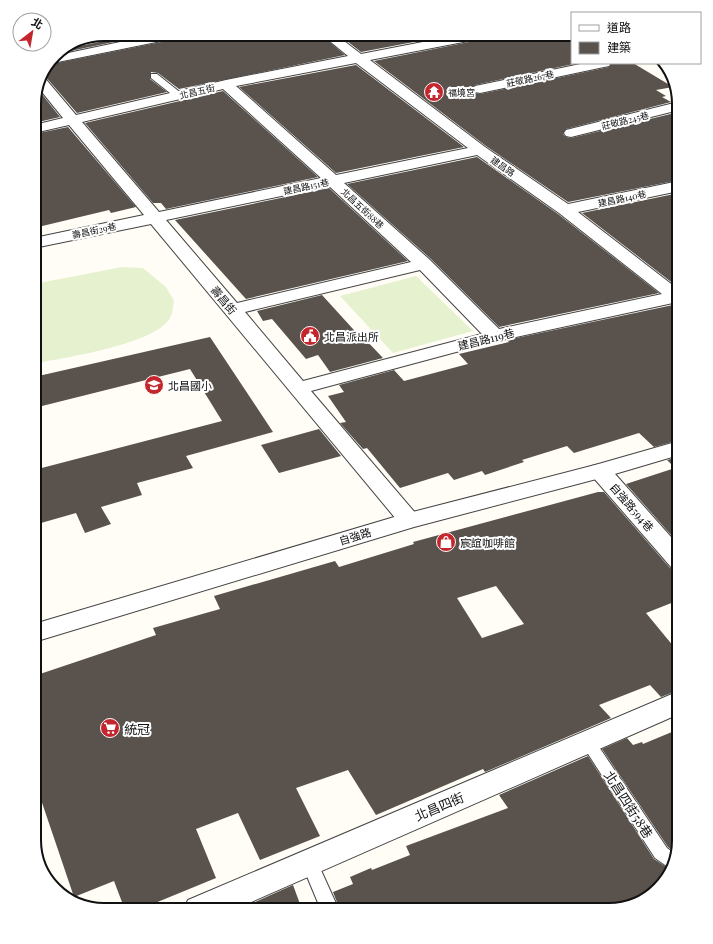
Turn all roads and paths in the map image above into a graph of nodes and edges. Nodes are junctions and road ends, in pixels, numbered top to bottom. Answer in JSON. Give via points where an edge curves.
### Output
{"nodes":[{"id":1,"x":143,"y":41,"type":"edge"},
{"id":2,"x":337,"y":41,"type":"edge"},
{"id":3,"x":450,"y":41,"type":"edge"},
{"id":4,"x":60,"y":59,"type":"edge"},
{"id":5,"x":361,"y":59,"type":"junction"},
{"id":6,"x":599,"y":64,"type":"edge"},
{"id":7,"x":154,"y":76,"type":"dead end"},
{"id":8,"x":226,"y":84,"type":"junction"},
{"id":9,"x":44,"y":86,"type":"edge"},
{"id":10,"x":480,"y":89,"type":"dead end"},
{"id":11,"x":178,"y":95,"type":"junction"},
{"id":12,"x":672,"y":108,"type":"edge"},
{"id":13,"x":73,"y":120,"type":"junction"},
{"id":14,"x":41,"y":127,"type":"edge"},
{"id":15,"x":571,"y":133,"type":"dead end"},
{"id":16,"x":480,"y":150,"type":"junction"},
{"id":17,"x":333,"y":180,"type":"junction"},
{"id":18,"x":672,"y":187,"type":"edge"},
{"id":19,"x":565,"y":210,"type":"junction"},
{"id":20,"x":155,"y":217,"type":"junction"},
{"id":21,"x":41,"y":241,"type":"edge"},
{"id":22,"x":424,"y":264,"type":"junction"},
{"id":23,"x":672,"y":292,"type":"edge"},
{"id":24,"x":672,"y":298,"type":"edge"},
{"id":25,"x":232,"y":310,"type":"junction"},
{"id":26,"x":495,"y":336,"type":"junction"},
{"id":27,"x":298,"y":388,"type":"junction"},
{"id":28,"x":672,"y":450,"type":"edge"},
{"id":29,"x":600,"y":471,"type":"junction"},
{"id":30,"x":409,"y":520,"type":"junction"},
{"id":31,"x":672,"y":553,"type":"edge"},
{"id":32,"x":41,"y":631,"type":"edge"},
{"id":33,"x":672,"y":705,"type":"edge"},
{"id":34,"x":588,"y":742,"type":"junction"},
{"id":35,"x":669,"y":859,"type":"edge"},
{"id":36,"x":309,"y":862,"type":"junction"},
{"id":37,"x":215,"y":903,"type":"edge"},
{"id":38,"x":327,"y":903,"type":"edge"}],
"edges":[{"from":1,"to":4,"type":"street"},
{"from":2,"to":5,"type":"street","name":"建昌路"},
{"from":3,"to":5,"type":"street","name":"北昌五街"},
{"from":5,"to":8,"type":"street","name":"北昌五街"},
{"from":5,"to":16,"type":"street","name":"建昌路"},
{"from":6,"to":10,"type":"street","name":"莊敬路267巷"},
{"from":7,"to":11,"type":"lane"},
{"from":8,"to":11,"type":"street","name":"北昌五街"},
{"from":8,"to":17,"type":"street","name":"北昌五街88巷"},
{"from":9,"to":13,"type":"street","name":"壽昌街"},
{"from":11,"to":13,"type":"street","name":"北昌五街"},
{"from":12,"to":15,"type":"street","name":"莊敬路245巷"},
{"from":13,"to":14,"type":"street","name":"北昌五街"},
{"from":13,"to":20,"type":"street","name":"壽昌街"},
{"from":16,"to":17,"type":"street","name":"建昌路151巷"},
{"from":16,"to":19,"type":"street","name":"建昌路"},
{"from":17,"to":20,"type":"street","name":"建昌路151巷"},
{"from":17,"to":22,"type":"street","name":"北昌五街88巷"},
{"from":18,"to":19,"type":"street","name":"建昌路140巷"},
{"from":19,"to":23,"type":"street","name":"建昌路"},
{"from":20,"to":21,"type":"street","name":"壽昌街29巷"},
{"from":20,"to":25,"type":"street","name":"壽昌街"},
{"from":22,"to":25,"type":"street"},
{"from":22,"to":26,"type":"street","name":"北昌五街88巷"},
{"from":24,"to":26,"type":"street","name":"建昌路119巷"},
{"from":25,"to":27,"type":"street","name":"壽昌街"},
{"from":26,"to":27,"type":"street","name":"建昌路119巷"},
{"from":27,"to":30,"type":"street","name":"壽昌街"},
{"from":28,"to":29,"type":"street","name":"自強路"},
{"from":29,"to":30,"type":"street","name":"自強路"},
{"from":29,"to":31,"type":"street","name":"自強路594巷"},
{"from":30,"to":32,"type":"street","name":"自強路"},
{"from":33,"to":34,"type":"street","name":"北昌四街"},
{"from":34,"to":35,"type":"lane","name":"北昌四街58巷","via":[[661,852]]},
{"from":34,"to":36,"type":"street","name":"北昌四街"},
{"from":36,"to":37,"type":"street","name":"北昌四街"},
{"from":36,"to":38,"type":"lane"}]}
